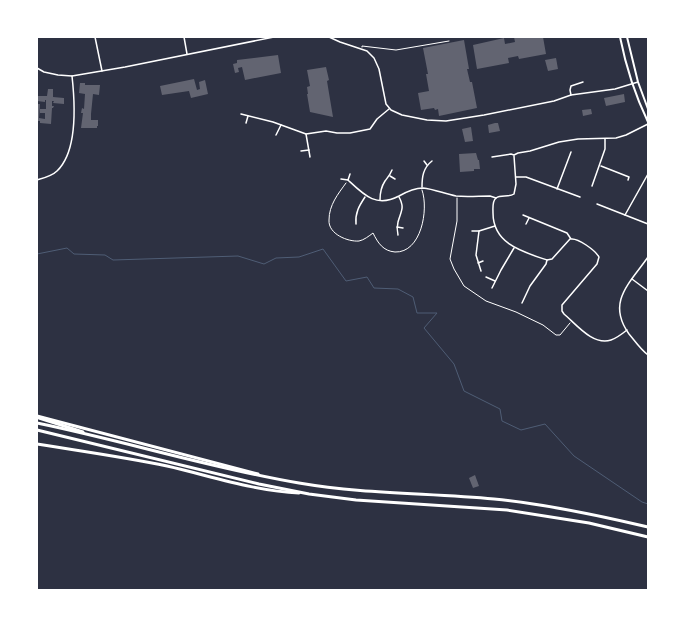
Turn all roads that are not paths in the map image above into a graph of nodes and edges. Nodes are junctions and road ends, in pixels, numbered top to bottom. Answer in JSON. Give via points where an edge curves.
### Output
{"nodes":[{"id":1,"x":95,"y":37,"type":"edge"},
{"id":2,"x":184,"y":37,"type":"edge"},
{"id":3,"x":274,"y":37,"type":"edge"},
{"id":4,"x":329,"y":37,"type":"edge"},
{"id":5,"x":620,"y":37,"type":"edge"},
{"id":6,"x":627,"y":37,"type":"edge"},
{"id":7,"x":187,"y":54,"type":"junction"},
{"id":8,"x":37,"y":68,"type":"edge"},
{"id":9,"x":102,"y":71,"type":"junction"},
{"id":10,"x":72,"y":76,"type":"junction"},
{"id":11,"x":583,"y":82,"type":"dead end"},
{"id":12,"x":638,"y":82,"type":"junction"},
{"id":13,"x":632,"y":84,"type":"junction"},
{"id":14,"x":571,"y":95,"type":"junction"},
{"id":15,"x":390,"y":109,"type":"junction"},
{"id":16,"x":648,"y":110,"type":"edge"},
{"id":17,"x":241,"y":114,"type":"dead end"},
{"id":18,"x":248,"y":116,"type":"junction"},
{"id":19,"x":246,"y":123,"type":"dead end"},
{"id":20,"x":648,"y":123,"type":"edge"},
{"id":21,"x":281,"y":125,"type":"junction"},
{"id":22,"x":306,"y":134,"type":"junction"},
{"id":23,"x":276,"y":135,"type":"dead end"},
{"id":24,"x":605,"y":139,"type":"junction"},
{"id":25,"x":308,"y":150,"type":"junction"},
{"id":26,"x":301,"y":151,"type":"dead end"},
{"id":27,"x":571,"y":152,"type":"dead end"},
{"id":28,"x":514,"y":155,"type":"junction"},
{"id":29,"x":310,"y":157,"type":"dead end"},
{"id":30,"x":492,"y":157,"type":"dead end"},
{"id":31,"x":432,"y":161,"type":"dead end"},
{"id":32,"x":424,"y":162,"type":"dead end"},
{"id":33,"x":427,"y":165,"type":"junction"},
{"id":34,"x":600,"y":166,"type":"junction"},
{"id":35,"x":392,"y":170,"type":"dead end"},
{"id":36,"x":350,"y":174,"type":"dead end"},
{"id":37,"x":648,"y":174,"type":"edge"},
{"id":38,"x":390,"y":176,"type":"junction"},
{"id":39,"x":516,"y":177,"type":"junction"},
{"id":40,"x":394,"y":179,"type":"dead end"},
{"id":41,"x":645,"y":179,"type":"junction"},
{"id":42,"x":37,"y":180,"type":"edge"},
{"id":43,"x":341,"y":180,"type":"dead end"},
{"id":44,"x":348,"y":180,"type":"junction"},
{"id":45,"x":628,"y":180,"type":"dead end"},
{"id":46,"x":648,"y":181,"type":"edge"},
{"id":47,"x":592,"y":186,"type":"dead end"},
{"id":48,"x":422,"y":188,"type":"junction"},
{"id":49,"x":557,"y":189,"type":"junction"},
{"id":50,"x":366,"y":196,"type":"junction"},
{"id":51,"x":399,"y":196,"type":"junction"},
{"id":52,"x":580,"y":197,"type":"dead end"},
{"id":53,"x":496,"y":198,"type":"junction"},
{"id":54,"x":380,"y":200,"type":"junction"},
{"id":55,"x":598,"y":204,"type":"dead end"},
{"id":56,"x":625,"y":215,"type":"junction"},
{"id":57,"x":523,"y":216,"type":"dead end"},
{"id":58,"x":529,"y":218,"type":"junction"},
{"id":59,"x":356,"y":224,"type":"dead end"},
{"id":60,"x":526,"y":224,"type":"dead end"},
{"id":61,"x":648,"y":224,"type":"edge"},
{"id":62,"x":495,"y":226,"type":"junction"},
{"id":63,"x":397,"y":228,"type":"junction"},
{"id":64,"x":403,"y":228,"type":"dead end"},
{"id":65,"x":472,"y":231,"type":"dead end"},
{"id":66,"x":479,"y":231,"type":"junction"},
{"id":67,"x":398,"y":235,"type":"dead end"},
{"id":68,"x":571,"y":239,"type":"junction"},
{"id":69,"x":514,"y":248,"type":"junction"},
{"id":70,"x":648,"y":257,"type":"edge"},
{"id":71,"x":547,"y":260,"type":"junction"},
{"id":72,"x":483,"y":261,"type":"dead end"},
{"id":73,"x":478,"y":263,"type":"junction"},
{"id":74,"x":481,"y":271,"type":"dead end"},
{"id":75,"x":486,"y":277,"type":"dead end"},
{"id":76,"x":632,"y":279,"type":"junction"},
{"id":77,"x":495,"y":281,"type":"junction"},
{"id":78,"x":492,"y":288,"type":"dead end"},
{"id":79,"x":648,"y":291,"type":"edge"},
{"id":80,"x":524,"y":299,"type":"junction"},
{"id":81,"x":528,"y":301,"type":"dead end"},
{"id":82,"x":522,"y":303,"type":"dead end"},
{"id":83,"x":627,"y":330,"type":"junction"},
{"id":84,"x":648,"y":355,"type":"edge"},
{"id":85,"x":37,"y":417,"type":"edge"},
{"id":86,"x":37,"y":423,"type":"edge"},
{"id":87,"x":37,"y":430,"type":"edge"},
{"id":88,"x":93,"y":436,"type":"junction"},
{"id":89,"x":37,"y":443,"type":"edge"},
{"id":90,"x":274,"y":478,"type":"junction"},
{"id":91,"x":309,"y":494,"type":"junction"},
{"id":92,"x":648,"y":527,"type":"edge"},
{"id":93,"x":648,"y":537,"type":"edge"}],
"edges":[{"from":1,"to":9,"type":"street"},
{"from":2,"to":7,"type":"street"},
{"from":3,"to":7,"type":"street"},
{"from":4,"to":15,"type":"street","via":[[370,54],[377,63],[385,99]]},
{"from":5,"to":13,"type":"street"},
{"from":6,"to":12,"type":"street"},
{"from":7,"to":9,"type":"street"},
{"from":8,"to":10,"type":"street","via":[[51,74]]},
{"from":9,"to":10,"type":"street"},
{"from":10,"to":42,"type":"street","via":[[73,117],[65,162],[56,172]]},
{"from":11,"to":14,"type":"street","via":[[571,86]]},
{"from":12,"to":13,"type":"street"},
{"from":12,"to":16,"type":"street"},
{"from":13,"to":14,"type":"street"},
{"from":13,"to":20,"type":"street"},
{"from":14,"to":15,"type":"street","via":[[554,101],[446,121],[419,119]]},
{"from":15,"to":22,"type":"street","via":[[377,119],[370,129],[350,133],[326,131]]},
{"from":17,"to":18,"type":"street"},
{"from":18,"to":19,"type":"street"},
{"from":18,"to":21,"type":"street"},
{"from":20,"to":24,"type":"street","via":[[626,135]]},
{"from":21,"to":22,"type":"street"},
{"from":21,"to":23,"type":"street"},
{"from":22,"to":25,"type":"street"},
{"from":24,"to":28,"type":"street","via":[[559,142]]},
{"from":24,"to":34,"type":"street","via":[[606,149]]},
{"from":25,"to":26,"type":"street"},
{"from":25,"to":29,"type":"street"},
{"from":27,"to":49,"type":"street"},
{"from":28,"to":30,"type":"street"},
{"from":28,"to":39,"type":"street"},
{"from":31,"to":33,"type":"street"},
{"from":32,"to":33,"type":"street"},
{"from":33,"to":48,"type":"street","via":[[422,175]]},
{"from":34,"to":45,"type":"street","via":[[629,177]]},
{"from":34,"to":47,"type":"street"},
{"from":35,"to":38,"type":"street"},
{"from":36,"to":44,"type":"street"},
{"from":37,"to":41,"type":"street"},
{"from":38,"to":40,"type":"street"},
{"from":38,"to":54,"type":"street","via":[[381,189]]},
{"from":39,"to":49,"type":"street","via":[[526,177]]},
{"from":39,"to":53,"type":"street","via":[[514,194]]},
{"from":41,"to":46,"type":"street"},
{"from":41,"to":56,"type":"street"},
{"from":43,"to":44,"type":"street"},
{"from":44,"to":50,"type":"street"},
{"from":48,"to":51,"type":"street","via":[[406,191]]},
{"from":48,"to":53,"type":"street","via":[[457,196]]},
{"from":49,"to":52,"type":"street"},
{"from":50,"to":54,"type":"street"},
{"from":50,"to":59,"type":"street","via":[[358,207]]},
{"from":51,"to":54,"type":"street"},
{"from":51,"to":63,"type":"street","via":[[402,211]]},
{"from":53,"to":62,"type":"street","via":[[493,201]]},
{"from":55,"to":56,"type":"street"},
{"from":56,"to":61,"type":"street"},
{"from":57,"to":58,"type":"street"},
{"from":58,"to":60,"type":"street"},
{"from":58,"to":68,"type":"street","via":[[567,233]]},
{"from":62,"to":66,"type":"street"},
{"from":62,"to":69,"type":"street","via":[[500,236]]},
{"from":63,"to":64,"type":"street"},
{"from":63,"to":67,"type":"street"},
{"from":65,"to":66,"type":"street"},
{"from":66,"to":73,"type":"street","via":[[476,255]]},
{"from":68,"to":71,"type":"street","via":[[552,259]]},
{"from":68,"to":83,"type":"street","via":[[578,239],[597,253],[599,260],[562,305],[562,311],[596,340],[609,341]]},
{"from":69,"to":71,"type":"street"},
{"from":69,"to":77,"type":"street"},
{"from":70,"to":76,"type":"street"},
{"from":71,"to":80,"type":"street"},
{"from":72,"to":73,"type":"street"},
{"from":73,"to":74,"type":"street"},
{"from":75,"to":77,"type":"street"},
{"from":76,"to":79,"type":"street"},
{"from":76,"to":83,"type":"street","via":[[619,305],[622,322]]},
{"from":77,"to":78,"type":"street"},
{"from":80,"to":81,"type":"street"},
{"from":80,"to":82,"type":"street"},
{"from":83,"to":84,"type":"street"},
{"from":85,"to":88,"type":"highway"},
{"from":85,"to":90,"type":"highway"},
{"from":86,"to":88,"type":"highway"},
{"from":87,"to":91,"type":"highway","via":[[252,483]]},
{"from":88,"to":90,"type":"highway","via":[[239,472]]},
{"from":89,"to":91,"type":"highway","via":[[167,466],[282,493]]},
{"from":90,"to":92,"type":"highway","via":[[373,492],[532,504],[599,515]]},
{"from":91,"to":93,"type":"highway","via":[[356,500],[507,510],[589,523]]}]}
